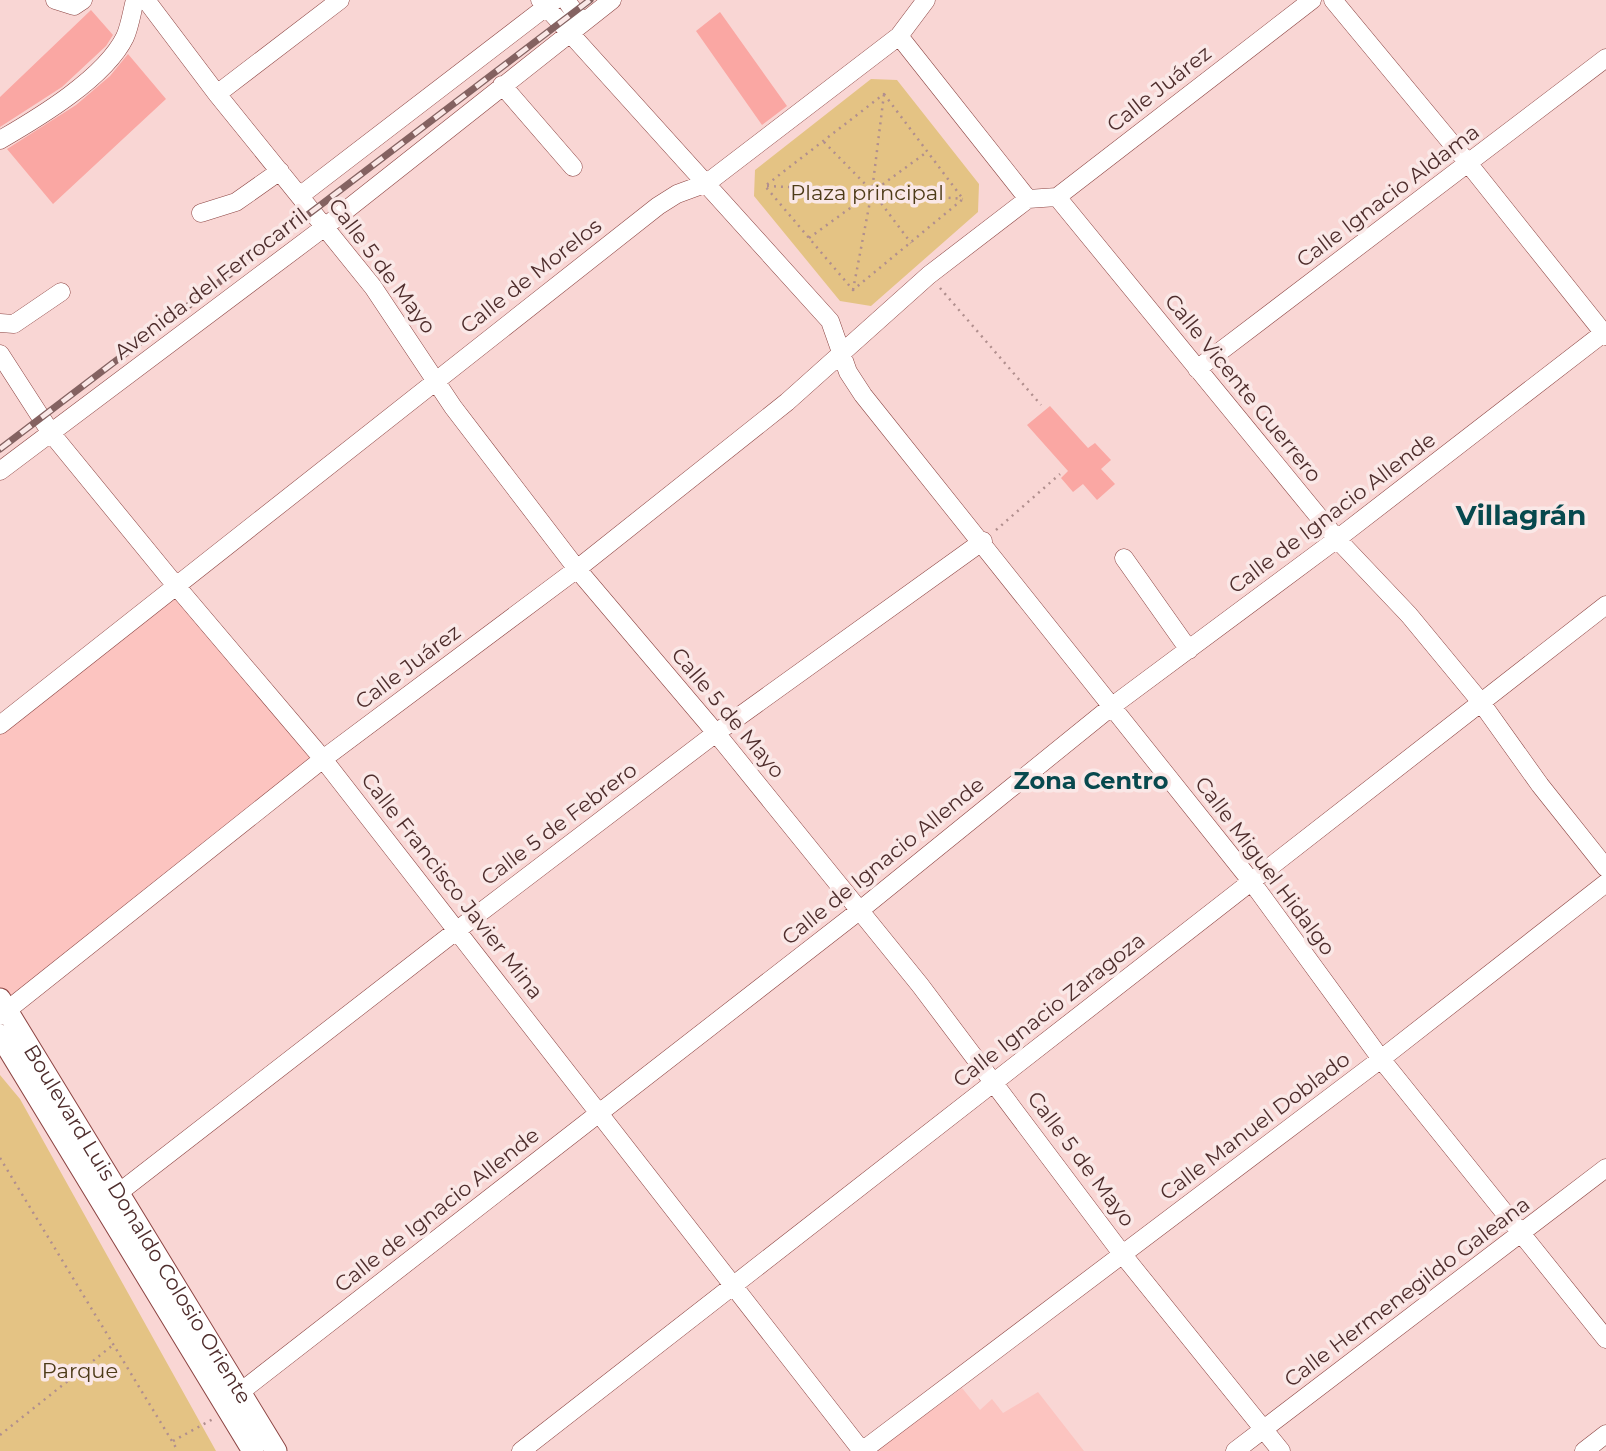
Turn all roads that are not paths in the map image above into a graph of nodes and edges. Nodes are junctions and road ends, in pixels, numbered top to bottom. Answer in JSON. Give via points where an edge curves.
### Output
{"nodes":[{"id":1,"x":55,"y":0,"type":"edge"},
{"id":2,"x":83,"y":0,"type":"edge"},
{"id":3,"x":135,"y":0,"type":"edge"},
{"id":4,"x":146,"y":0,"type":"edge"},
{"id":5,"x":340,"y":0,"type":"edge"},
{"id":6,"x":566,"y":0,"type":"edge"},
{"id":7,"x":612,"y":0,"type":"edge"},
{"id":8,"x":1312,"y":0,"type":"edge"},
{"id":9,"x":1332,"y":0,"type":"edge"},
{"id":10,"x":922,"y":1,"type":"edge"},
{"id":11,"x":547,"y":2,"type":"edge"},
{"id":12,"x":576,"y":27,"type":"junction"},
{"id":13,"x":899,"y":36,"type":"junction"},
{"id":14,"x":1606,"y":58,"type":"edge"},
{"id":15,"x":502,"y":85,"type":"junction"},
{"id":16,"x":217,"y":94,"type":"junction"},
{"id":17,"x":0,"y":140,"type":"edge"},
{"id":18,"x":1468,"y":163,"type":"junction"},
{"id":19,"x":573,"y":167,"type":"dead end"},
{"id":20,"x":280,"y":171,"type":"junction"},
{"id":21,"x":707,"y":183,"type":"junction"},
{"id":22,"x":301,"y":195,"type":"junction"},
{"id":23,"x":1057,"y":197,"type":"junction"},
{"id":24,"x":1028,"y":199,"type":"junction"},
{"id":25,"x":201,"y":214,"type":"dead end"},
{"id":26,"x":326,"y":226,"type":"junction"},
{"id":27,"x":61,"y":292,"type":"dead end"},
{"id":28,"x":0,"y":323,"type":"edge"},
{"id":29,"x":1605,"y":333,"type":"edge"},
{"id":30,"x":841,"y":353,"type":"junction"},
{"id":31,"x":0,"y":354,"type":"edge"},
{"id":32,"x":1197,"y":369,"type":"junction"},
{"id":33,"x":435,"y":380,"type":"junction"},
{"id":34,"x":51,"y":433,"type":"junction"},
{"id":35,"x":0,"y":471,"type":"edge"},
{"id":36,"x":1337,"y":539,"type":"junction"},
{"id":37,"x":983,"y":541,"type":"junction"},
{"id":38,"x":1124,"y":558,"type":"dead end"},
{"id":39,"x":577,"y":569,"type":"junction"},
{"id":40,"x":177,"y":587,"type":"junction"},
{"id":41,"x":1606,"y":606,"type":"edge"},
{"id":42,"x":1189,"y":650,"type":"junction"},
{"id":43,"x":1480,"y":701,"type":"junction"},
{"id":44,"x":1111,"y":707,"type":"junction"},
{"id":45,"x":0,"y":725,"type":"edge"},
{"id":46,"x":716,"y":733,"type":"junction"},
{"id":47,"x":324,"y":759,"type":"junction"},
{"id":48,"x":1606,"y":868,"type":"edge"},
{"id":49,"x":1251,"y":881,"type":"junction"},
{"id":50,"x":1606,"y":883,"type":"edge"},
{"id":51,"x":859,"y":911,"type":"junction"},
{"id":52,"x":456,"y":931,"type":"junction"},
{"id":53,"x":2,"y":1008,"type":"edge"},
{"id":54,"x":0,"y":1035,"type":"edge"},
{"id":55,"x":1381,"y":1059,"type":"junction"},
{"id":56,"x":995,"y":1081,"type":"junction"},
{"id":57,"x":601,"y":1112,"type":"junction"},
{"id":58,"x":1606,"y":1168,"type":"edge"},
{"id":59,"x":111,"y":1199,"type":"junction"},
{"id":60,"x":1523,"y":1234,"type":"junction"},
{"id":61,"x":1124,"y":1255,"type":"junction"},
{"id":62,"x":733,"y":1285,"type":"junction"},
{"id":63,"x":1606,"y":1339,"type":"edge"},
{"id":64,"x":231,"y":1403,"type":"junction"},
{"id":65,"x":1264,"y":1430,"type":"junction"},
{"id":66,"x":1606,"y":1434,"type":"edge"},
{"id":67,"x":253,"y":1451,"type":"edge"},
{"id":68,"x":275,"y":1451,"type":"edge"},
{"id":69,"x":521,"y":1451,"type":"edge"},
{"id":70,"x":862,"y":1451,"type":"edge"},
{"id":71,"x":1235,"y":1451,"type":"edge"},
{"id":72,"x":1281,"y":1451,"type":"edge"},
{"id":73,"x":1584,"y":1451,"type":"edge"}],
"edges":[{"from":1,"to":2,"type":"street","via":[[74,6]]},
{"from":3,"to":17,"type":"street","via":[[125,36],[114,52],[58,104]]},
{"from":4,"to":16,"type":"street","name":"Calle 5 de Mayo"},
{"from":5,"to":16,"type":"street"},
{"from":6,"to":12,"type":"street"},
{"from":7,"to":12,"type":"street","name":"Avenida del Ferrocarril"},
{"from":8,"to":23,"type":"street","name":"Calle Juárez"},
{"from":9,"to":18,"type":"street"},
{"from":10,"to":13,"type":"street","name":"Calle de Morelos"},
{"from":11,"to":12,"type":"street"},
{"from":11,"to":22,"type":"street","name":"Avenida del Ferrocarril"},
{"from":12,"to":15,"type":"street","name":"Avenida del Ferrocarril"},
{"from":12,"to":21,"type":"street"},
{"from":13,"to":21,"type":"street","name":"Calle de Morelos"},
{"from":13,"to":24,"type":"street"},
{"from":14,"to":18,"type":"street","name":"Calle Ignacio Aldama"},
{"from":15,"to":19,"type":"street"},
{"from":15,"to":26,"type":"street","name":"Avenida del Ferrocarril"},
{"from":16,"to":20,"type":"street","name":"Calle 5 de Mayo"},
{"from":18,"to":29,"type":"street"},
{"from":18,"to":32,"type":"street","name":"Calle Ignacio Aldama"},
{"from":20,"to":22,"type":"street","name":"Calle 5 de Mayo"},
{"from":20,"to":25,"type":"street","via":[[236,202]]},
{"from":21,"to":30,"type":"street","name":"Calle Miguel Hidalgo","via":[[830,321]]},
{"from":21,"to":33,"type":"street","name":"Calle de Morelos","via":[[658,206]]},
{"from":22,"to":26,"type":"street","name":"Calle 5 de Mayo"},
{"from":23,"to":24,"type":"street"},
{"from":23,"to":32,"type":"street","name":"Calle Vicente Guerrero"},
{"from":24,"to":30,"type":"street","name":"Calle Juárez","via":[[929,275]]},
{"from":26,"to":33,"type":"street","name":"Calle 5 de Mayo","via":[[381,297]]},
{"from":26,"to":34,"type":"street","name":"Avenida del Ferrocarril"},
{"from":27,"to":28,"type":"street","via":[[14,324]]},
{"from":29,"to":36,"type":"street","name":"Calle de Ignacio Allende"},
{"from":30,"to":37,"type":"street","name":"Calle Miguel Hidalgo","via":[[863,395]]},
{"from":30,"to":39,"type":"street","name":"Calle Juárez","via":[[787,402]]},
{"from":31,"to":34,"type":"street","name":"Calle Francisco Javier Mina"},
{"from":32,"to":36,"type":"street","name":"Calle Vicente Guerrero"},
{"from":33,"to":39,"type":"street","name":"Calle 5 de Mayo"},
{"from":33,"to":40,"type":"street","name":"Calle de Morelos"},
{"from":34,"to":35,"type":"street","name":"Avenida del Ferrocarril"},
{"from":34,"to":40,"type":"street","name":"Calle Francisco Javier Mina"},
{"from":36,"to":42,"type":"street","name":"Calle de Ignacio Allende"},
{"from":36,"to":43,"type":"street","name":"Calle Vicente Guerrero","via":[[1409,615]]},
{"from":37,"to":44,"type":"street","name":"Calle Miguel Hidalgo"},
{"from":37,"to":46,"type":"street","name":"Calle 5 de Febrero"},
{"from":38,"to":42,"type":"street"},
{"from":39,"to":46,"type":"street","name":"Calle 5 de Mayo"},
{"from":39,"to":47,"type":"street","name":"Calle Juárez"},
{"from":40,"to":45,"type":"street","name":"Calle de Morelos"},
{"from":40,"to":47,"type":"street","name":"Calle Francisco Javier Mina"},
{"from":41,"to":43,"type":"street","name":"Calle Ignacio Zaragoza"},
{"from":42,"to":44,"type":"street","name":"Calle de Ignacio Allende"},
{"from":43,"to":48,"type":"street","name":"Calle Vicente Guerrero"},
{"from":43,"to":49,"type":"street","name":"Calle Ignacio Zaragoza"},
{"from":44,"to":49,"type":"street","name":"Calle Miguel Hidalgo"},
{"from":44,"to":51,"type":"street","name":"Calle de Ignacio Allende"},
{"from":46,"to":51,"type":"street","name":"Calle 5 de Mayo"},
{"from":46,"to":52,"type":"street","name":"Calle 5 de Febrero"},
{"from":47,"to":52,"type":"street","name":"Calle Francisco Javier Mina"},
{"from":47,"to":53,"type":"street","name":"Calle Juárez"},
{"from":49,"to":55,"type":"street","name":"Calle Miguel Hidalgo"},
{"from":49,"to":56,"type":"street","name":"Calle Ignacio Zaragoza"},
{"from":50,"to":55,"type":"street","name":"Calle Manuel Doblado"},
{"from":51,"to":56,"type":"street","name":"Calle 5 de Mayo"},
{"from":51,"to":57,"type":"street","name":"Calle de Ignacio Allende"},
{"from":52,"to":57,"type":"street","name":"Calle Francisco Javier Mina"},
{"from":52,"to":59,"type":"street","name":"Calle 5 de Febrero"},
{"from":53,"to":59,"type":"main road","name":"Boulevard Luis Donaldo Colosio Oriente"},
{"from":54,"to":59,"type":"main road","name":"Boulevard Luis Donaldo Colosio Oriente"},
{"from":55,"to":60,"type":"street","name":"Calle Miguel Hidalgo"},
{"from":55,"to":61,"type":"street","name":"Calle Manuel Doblado"},
{"from":56,"to":61,"type":"street","name":"Calle 5 de Mayo"},
{"from":56,"to":62,"type":"street","name":"Calle Ignacio Zaragoza"},
{"from":57,"to":62,"type":"street","name":"Calle Francisco Javier Mina"},
{"from":57,"to":64,"type":"street","name":"Calle de Ignacio Allende"},
{"from":58,"to":60,"type":"street","name":"Calle Hermenegildo Galeana"},
{"from":59,"to":64,"type":"main road","name":"Boulevard Luis Donaldo Colosio Oriente"},
{"from":60,"to":63,"type":"street","name":"Calle Miguel Hidalgo"},
{"from":60,"to":65,"type":"street","name":"Calle Hermenegildo Galeana"},
{"from":61,"to":65,"type":"street","name":"Calle 5 de Mayo"},
{"from":61,"to":70,"type":"street","name":"Calle Manuel Doblado"},
{"from":62,"to":69,"type":"street","name":"Calle Ignacio Zaragoza"},
{"from":62,"to":70,"type":"street","name":"Calle Francisco Javier Mina"},
{"from":64,"to":67,"type":"main road","name":"Boulevard Luis Donaldo Colosio Oriente"},
{"from":64,"to":68,"type":"main road","name":"Boulevard Luis Donaldo Colosio Oriente"},
{"from":65,"to":71,"type":"street","name":"Calle Hermenegildo Galeana"},
{"from":65,"to":72,"type":"street","name":"Calle 5 de Mayo"},
{"from":66,"to":73,"type":"street"}]}
